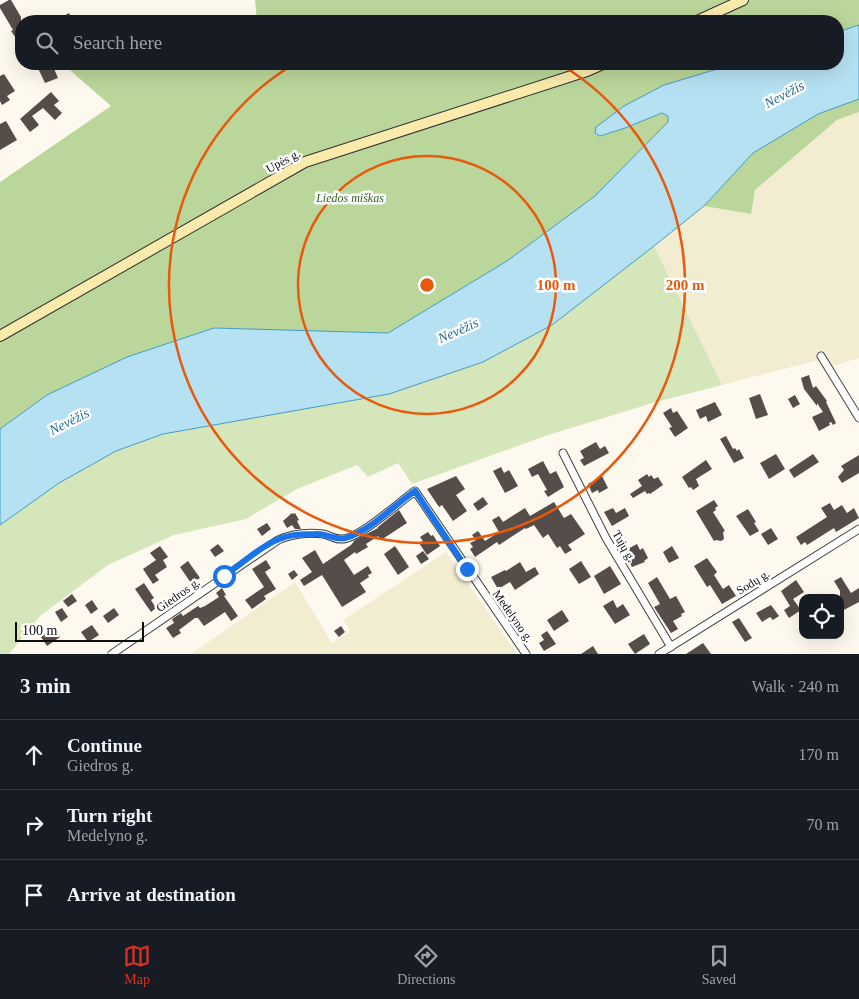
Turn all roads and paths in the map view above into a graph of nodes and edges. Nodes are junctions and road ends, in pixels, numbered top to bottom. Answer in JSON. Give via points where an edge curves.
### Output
{"nodes":[{"id":1,"x":740,"y":1,"type":"edge"},
{"id":2,"x":710,"y":15,"type":"edge"},
{"id":3,"x":589,"y":70,"type":"edge"},
{"id":4,"x":0,"y":336,"type":"edge"},
{"id":5,"x":821,"y":356,"type":"dead end"},
{"id":6,"x":859,"y":418,"type":"edge"},
{"id":7,"x":563,"y":453,"type":"dead end"},
{"id":8,"x":415,"y":491,"type":"joint"},
{"id":9,"x":859,"y":530,"type":"edge"},
{"id":10,"x":671,"y":647,"type":"junction"},
{"id":11,"x":112,"y":654,"type":"edge"},
{"id":12,"x":526,"y":654,"type":"edge"},
{"id":13,"x":659,"y":654,"type":"edge"}],
"edges":[{"from":1,"to":2,"type":"main road"},
{"from":3,"to":4,"type":"main road","name":"Upės g.","via":[[305,162]]},
{"from":5,"to":6,"type":"street"},
{"from":7,"to":10,"type":"street","name":"Tujų g.","via":[[606,538]]},
{"from":8,"to":11,"type":"street","name":"Giedros g.","via":[[372,524],[343,540],[317,534],[294,535],[278,540]]},
{"from":8,"to":12,"type":"street","name":"Medelyno g."},
{"from":9,"to":10,"type":"street","name":"Sodų g."},
{"from":10,"to":13,"type":"street","name":"Sodų g."}]}
